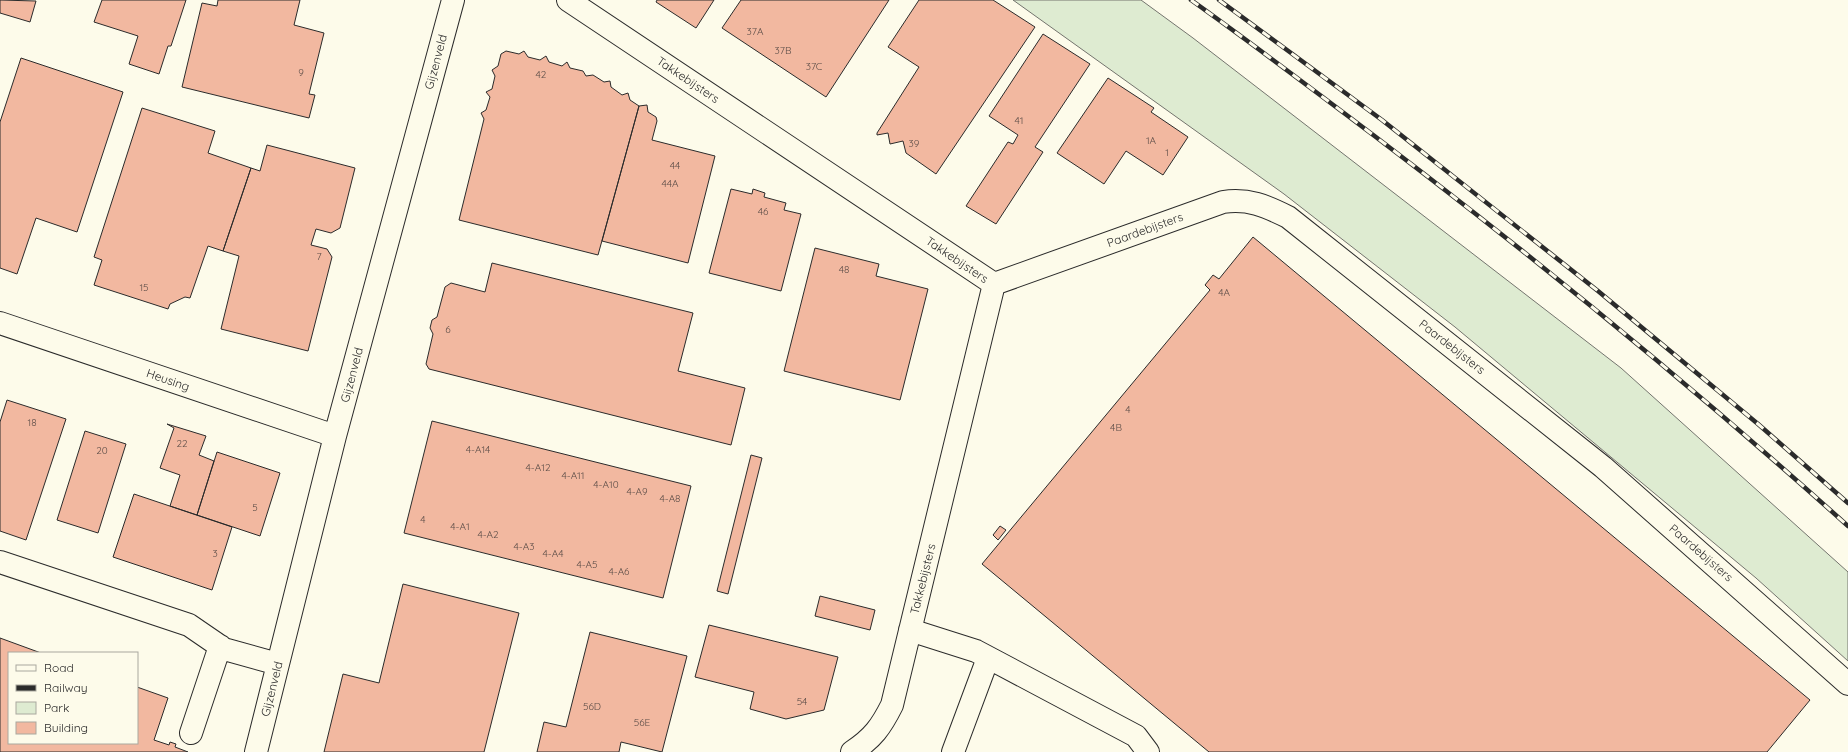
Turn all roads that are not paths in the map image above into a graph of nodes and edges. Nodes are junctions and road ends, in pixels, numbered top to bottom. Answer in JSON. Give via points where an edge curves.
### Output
{"nodes":[{"id":1,"x":453,"y":0,"type":"edge"},
{"id":2,"x":568,"y":0,"type":"edge"},
{"id":3,"x":994,"y":284,"type":"junction"},
{"id":4,"x":0,"y":324,"type":"edge"},
{"id":5,"x":335,"y":436,"type":"junction"},
{"id":6,"x":0,"y":562,"type":"edge"},
{"id":7,"x":910,"y":630,"type":"junction"},
{"id":8,"x":220,"y":646,"type":"junction"},
{"id":9,"x":988,"y":658,"type":"junction"},
{"id":10,"x":278,"y":664,"type":"junction"},
{"id":11,"x":1848,"y":684,"type":"edge"},
{"id":12,"x":191,"y":734,"type":"dead end"},
{"id":13,"x":256,"y":752,"type":"edge"},
{"id":14,"x":852,"y":752,"type":"edge"},
{"id":15,"x":952,"y":752,"type":"edge"},
{"id":16,"x":1148,"y":752,"type":"edge"}],
"edges":[{"from":1,"to":5,"type":"street","name":"Gijzenveld"},
{"from":2,"to":3,"type":"street","name":"Takkebijsters"},
{"from":3,"to":7,"type":"street","name":"Takkebijsters"},
{"from":3,"to":11,"type":"street","name":"Paardebijsters","via":[[1223,202],[1237,200],[1270,208],[1288,217],[1603,467]]},
{"from":4,"to":5,"type":"street","name":"Heusing"},
{"from":5,"to":10,"type":"street","name":"Gijzenveld"},
{"from":6,"to":8,"type":"street","via":[[189,625]]},
{"from":7,"to":9,"type":"street","via":[[976,651]]},
{"from":7,"to":14,"type":"street","name":"Takkebijsters","via":[[892,705],[882,725],[869,740]]},
{"from":8,"to":10,"type":"street"},
{"from":8,"to":12,"type":"street"},
{"from":9,"to":15,"type":"street"},
{"from":9,"to":16,"type":"street","via":[[1136,736]]},
{"from":10,"to":13,"type":"street","name":"Gijzenveld"}]}
